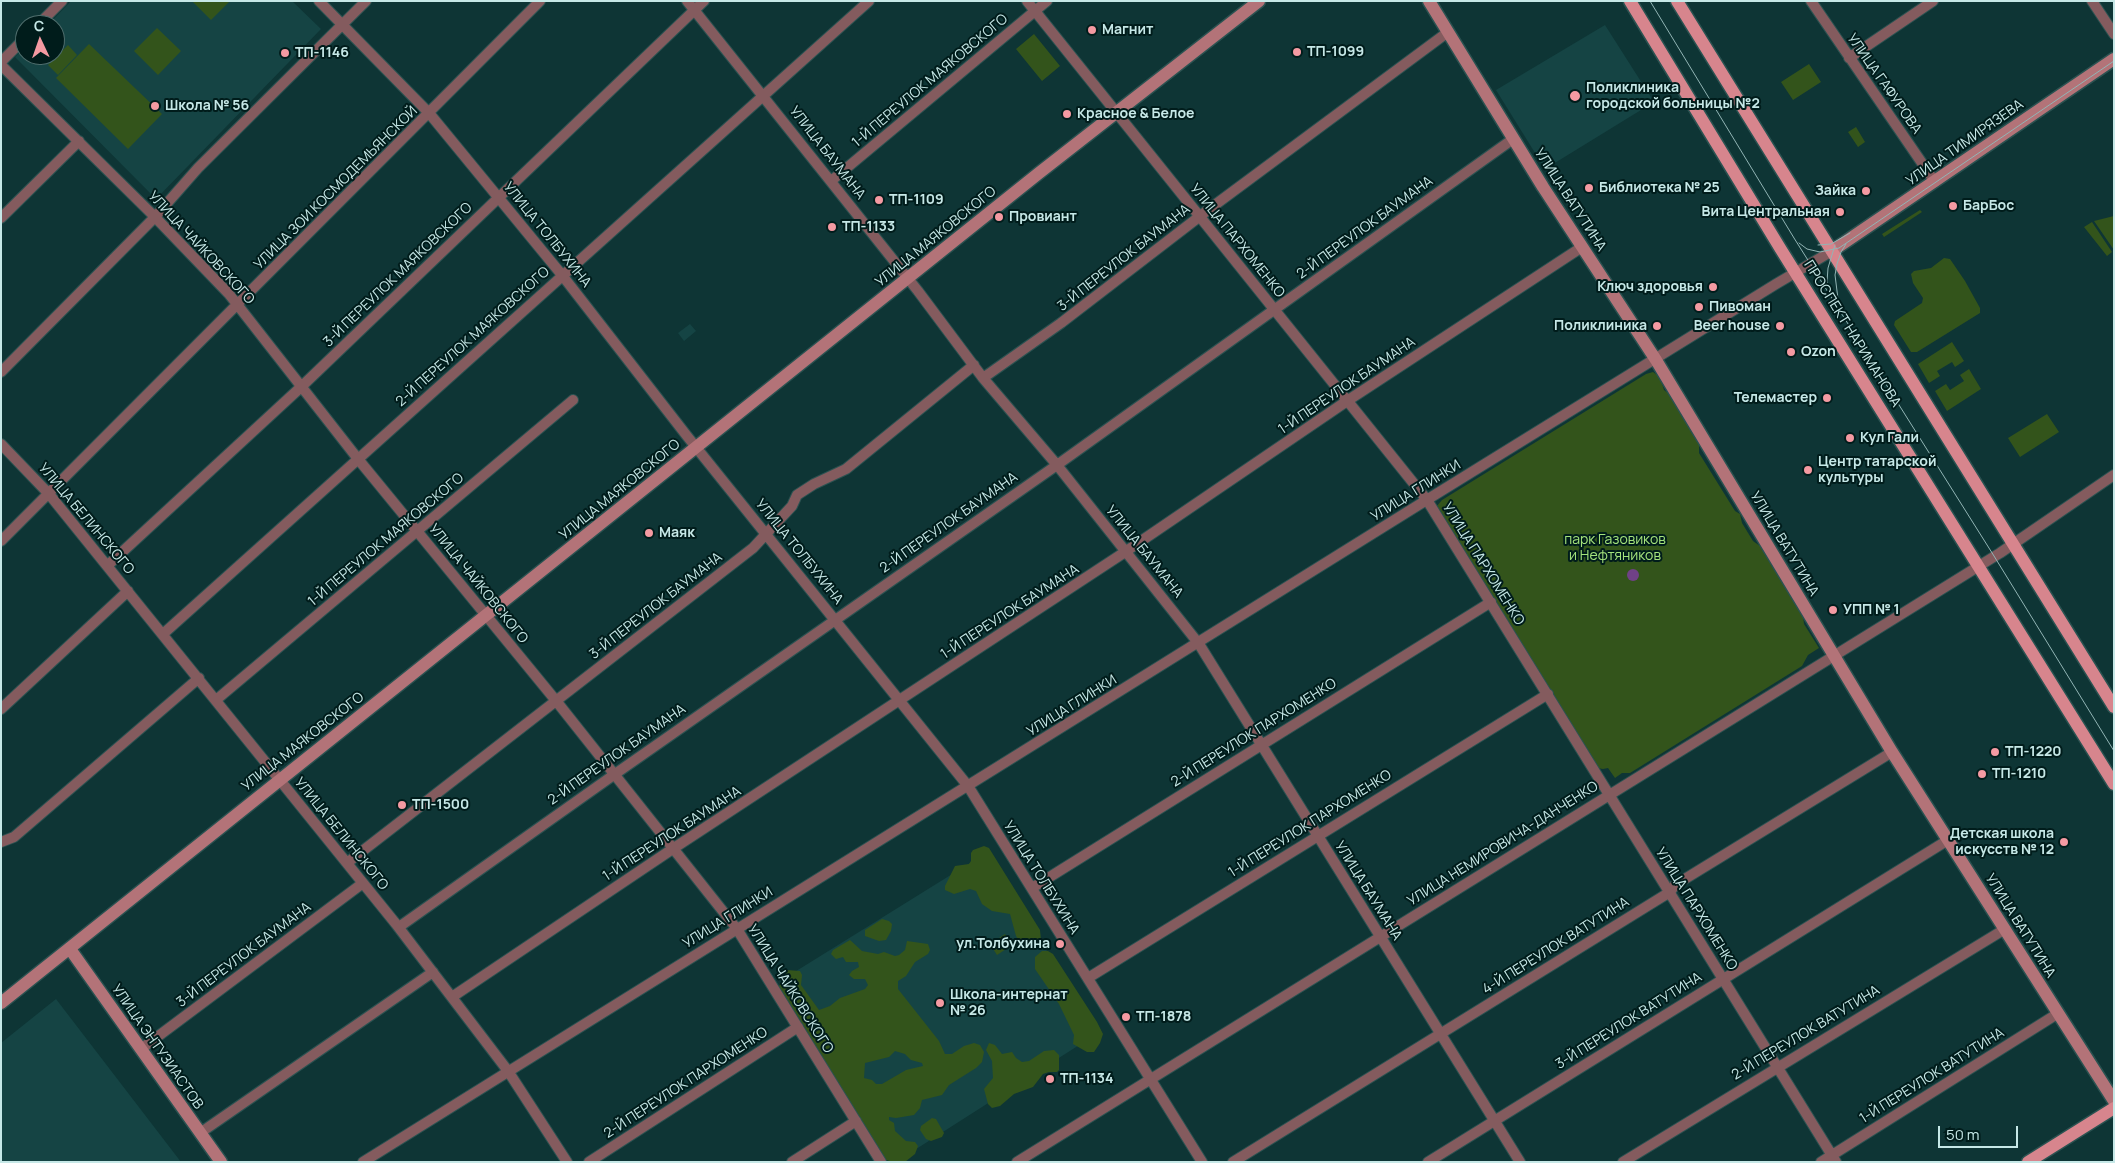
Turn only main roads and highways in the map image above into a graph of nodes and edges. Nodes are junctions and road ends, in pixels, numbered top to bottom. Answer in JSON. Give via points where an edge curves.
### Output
{"nodes":[{"id":1,"x":1630,"y":1,"type":"edge"},
{"id":2,"x":1677,"y":1,"type":"edge"},
{"id":3,"x":2114,"y":706,"type":"edge"},
{"id":4,"x":2114,"y":784,"type":"edge"},
{"id":5,"x":2114,"y":1108,"type":"edge"},
{"id":6,"x":2028,"y":1162,"type":"edge"}],
"edges":[{"from":1,"to":4,"type":"main road","name":"ПРОСПЕКТ НАРИМАНОВА"},
{"from":2,"to":3,"type":"main road","name":"ПРОСПЕКТ НАРИМАНОВА"},
{"from":5,"to":6,"type":"main road"}]}
